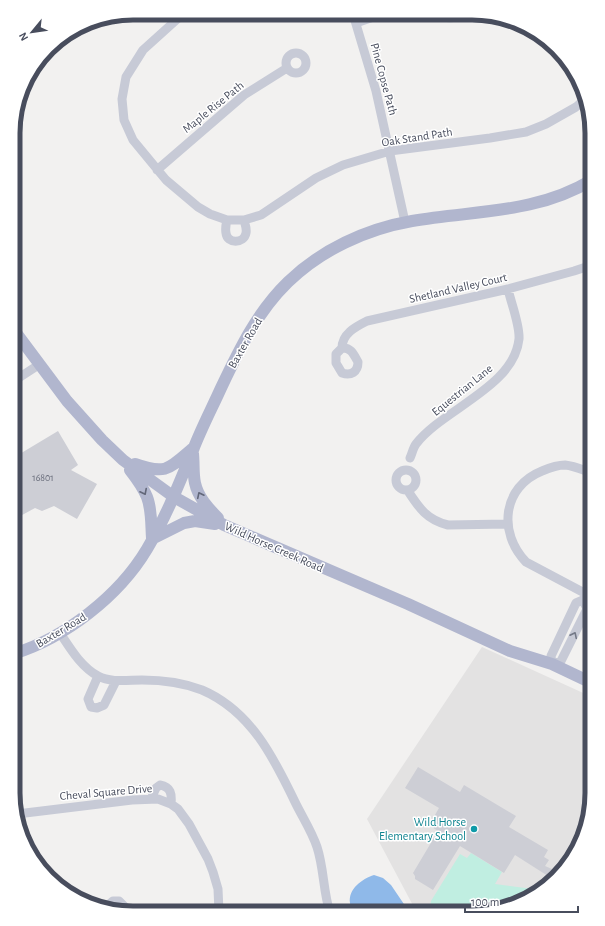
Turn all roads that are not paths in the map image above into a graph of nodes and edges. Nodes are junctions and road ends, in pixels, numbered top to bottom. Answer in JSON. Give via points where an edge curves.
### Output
{"nodes":[{"id":1,"x":176,"y":20,"type":"edge"},
{"id":2,"x":355,"y":20,"type":"edge"},
{"id":3,"x":365,"y":20,"type":"edge"},
{"id":4,"x":356,"y":23,"type":"junction"},
{"id":5,"x":287,"y":68,"type":"dead end"},
{"id":6,"x":581,"y":103,"type":"edge"},
{"id":7,"x":390,"y":151,"type":"junction"},
{"id":8,"x":157,"y":170,"type":"junction"},
{"id":9,"x":585,"y":185,"type":"edge"},
{"id":10,"x":227,"y":220,"type":"junction"},
{"id":11,"x":244,"y":220,"type":"junction"},
{"id":12,"x":405,"y":222,"type":"junction"},
{"id":13,"x":585,"y":267,"type":"edge"},
{"id":14,"x":508,"y":289,"type":"junction"},
{"id":15,"x":20,"y":338,"type":"edge"},
{"id":16,"x":342,"y":348,"type":"dead end"},
{"id":17,"x":40,"y":364,"type":"junction"},
{"id":18,"x":20,"y":377,"type":"edge"},
{"id":19,"x":193,"y":449,"type":"junction"},
{"id":20,"x":122,"y":460,"type":"junction"},
{"id":21,"x":408,"y":463,"type":"junction"},
{"id":22,"x":585,"y":470,"type":"edge"},
{"id":23,"x":408,"y":491,"type":"junction"},
{"id":24,"x":174,"y":497,"type":"junction"},
{"id":25,"x":507,"y":524,"type":"junction"},
{"id":26,"x":224,"y":525,"type":"junction"},
{"id":27,"x":152,"y":539,"type":"junction"},
{"id":28,"x":585,"y":596,"type":"edge"},
{"id":29,"x":585,"y":613,"type":"edge"},
{"id":30,"x":60,"y":633,"type":"junction"},
{"id":31,"x":20,"y":651,"type":"edge"},
{"id":32,"x":552,"y":664,"type":"junction"},
{"id":33,"x":98,"y":676,"type":"junction"},
{"id":34,"x":585,"y":680,"type":"edge"},
{"id":35,"x":116,"y":681,"type":"junction"},
{"id":36,"x":151,"y":799,"type":"junction"},
{"id":37,"x":171,"y":804,"type":"junction"},
{"id":38,"x":22,"y":813,"type":"edge"},
{"id":39,"x":111,"y":903,"type":"edge"},
{"id":40,"x":123,"y":905,"type":"edge"},
{"id":41,"x":219,"y":906,"type":"edge"},
{"id":42,"x":328,"y":906,"type":"edge"}],
"edges":[{"from":1,"to":8,"type":"street","name":"Oak Stand Path","via":[[143,50],[126,78],[122,98],[124,120],[133,140]]},
{"from":2,"to":4,"type":"street","name":"Pine Copse Path"},
{"from":3,"to":4,"type":"street"},
{"from":4,"to":7,"type":"street","name":"Pine Copse Path"},
{"from":5,"to":8,"type":"street","name":"Maple Rise Path","via":[[244,95]]},
{"from":6,"to":7,"type":"street","name":"Oak Stand Path","via":[[546,124],[526,132]]},
{"from":7,"to":11,"type":"street","name":"Oak Stand Path","via":[[343,165],[316,178],[261,215]]},
{"from":7,"to":12,"type":"street","name":"Pine Copse Path"},
{"from":8,"to":10,"type":"street","name":"Oak Stand Path","via":[[198,207]]},
{"from":9,"to":12,"type":"main road","name":"Baxter Road","via":[[563,196],[530,205]]},
{"from":10,"to":11,"type":"street","name":"Oak Stand Path"},
{"from":10,"to":11,"type":"street","via":[[225,232],[228,238],[234,241],[241,240],[246,235]]},
{"from":12,"to":19,"type":"main road","name":"Baxter Road","via":[[346,242],[304,268],[277,293],[239,348]]},
{"from":13,"to":14,"type":"street","name":"Shetland Valley Court"},
{"from":14,"to":16,"type":"street","name":"Shetland Valley Court","via":[[366,321],[348,333],[342,342]]},
{"from":14,"to":21,"type":"street","name":"Equestrian Lane","via":[[519,338],[517,352],[510,365],[498,379],[418,442]]},
{"from":15,"to":17,"type":"main road","name":"Wild Horse Creek Road"},
{"from":17,"to":18,"type":"street"},
{"from":17,"to":20,"type":"main road","name":"Wild Horse Creek Road","via":[[84,420]]},
{"from":19,"to":20,"type":"main road","via":[[171,467],[161,470],[151,470]]},
{"from":19,"to":24,"type":"main road","name":"Baxter Road"},
{"from":26,"to":19,"type":"main road","one_way":true,"via":[[198,492]]},
{"from":20,"to":24,"type":"main road","name":"Wild Horse Creek Road"},
{"from":20,"to":27,"type":"main road","one_way":true,"via":[[143,487],[148,498]]},
{"from":21,"to":23,"type":"street","via":[[417,479],[414,488]]},
{"from":21,"to":23,"type":"street","via":[[396,478],[399,488]]},
{"from":22,"to":25,"type":"street","via":[[565,465],[533,474],[519,486],[514,495]]},
{"from":23,"to":25,"type":"street","via":[[425,515],[439,523]]},
{"from":24,"to":26,"type":"main road","name":"Wild Horse Creek Road"},
{"from":24,"to":27,"type":"main road","name":"Baxter Road"},
{"from":25,"to":28,"type":"street","via":[[519,555],[526,562]]},
{"from":26,"to":27,"type":"main road","via":[[184,522]]},
{"from":26,"to":32,"type":"main road","name":"Wild Horse Creek Road","via":[[510,650]]},
{"from":27,"to":30,"type":"main road","name":"Baxter Road","via":[[118,587],[94,609]]},
{"from":29,"to":32,"type":"street","via":[[561,661]]},
{"from":30,"to":31,"type":"main road","name":"Baxter Road"},
{"from":30,"to":33,"type":"street","via":[[77,657]]},
{"from":32,"to":34,"type":"main road","name":"Wild Horse Creek Road"},
{"from":33,"to":35,"type":"street"},
{"from":33,"to":35,"type":"street","via":[[88,699],[91,707],[104,705]]},
{"from":35,"to":42,"type":"street","via":[[160,681],[201,690],[235,711],[252,728],[265,744],[317,848]]},
{"from":36,"to":37,"type":"street","name":"Cheval Square Drive"},
{"from":36,"to":37,"type":"street","via":[[158,786],[164,786],[172,794]]},
{"from":36,"to":38,"type":"street","name":"Cheval Square Drive"},
{"from":37,"to":41,"type":"street","name":"Cheval Square Drive","via":[[190,824],[208,859],[218,889]]},
{"from":39,"to":40,"type":"street","via":[[119,901]]}]}
